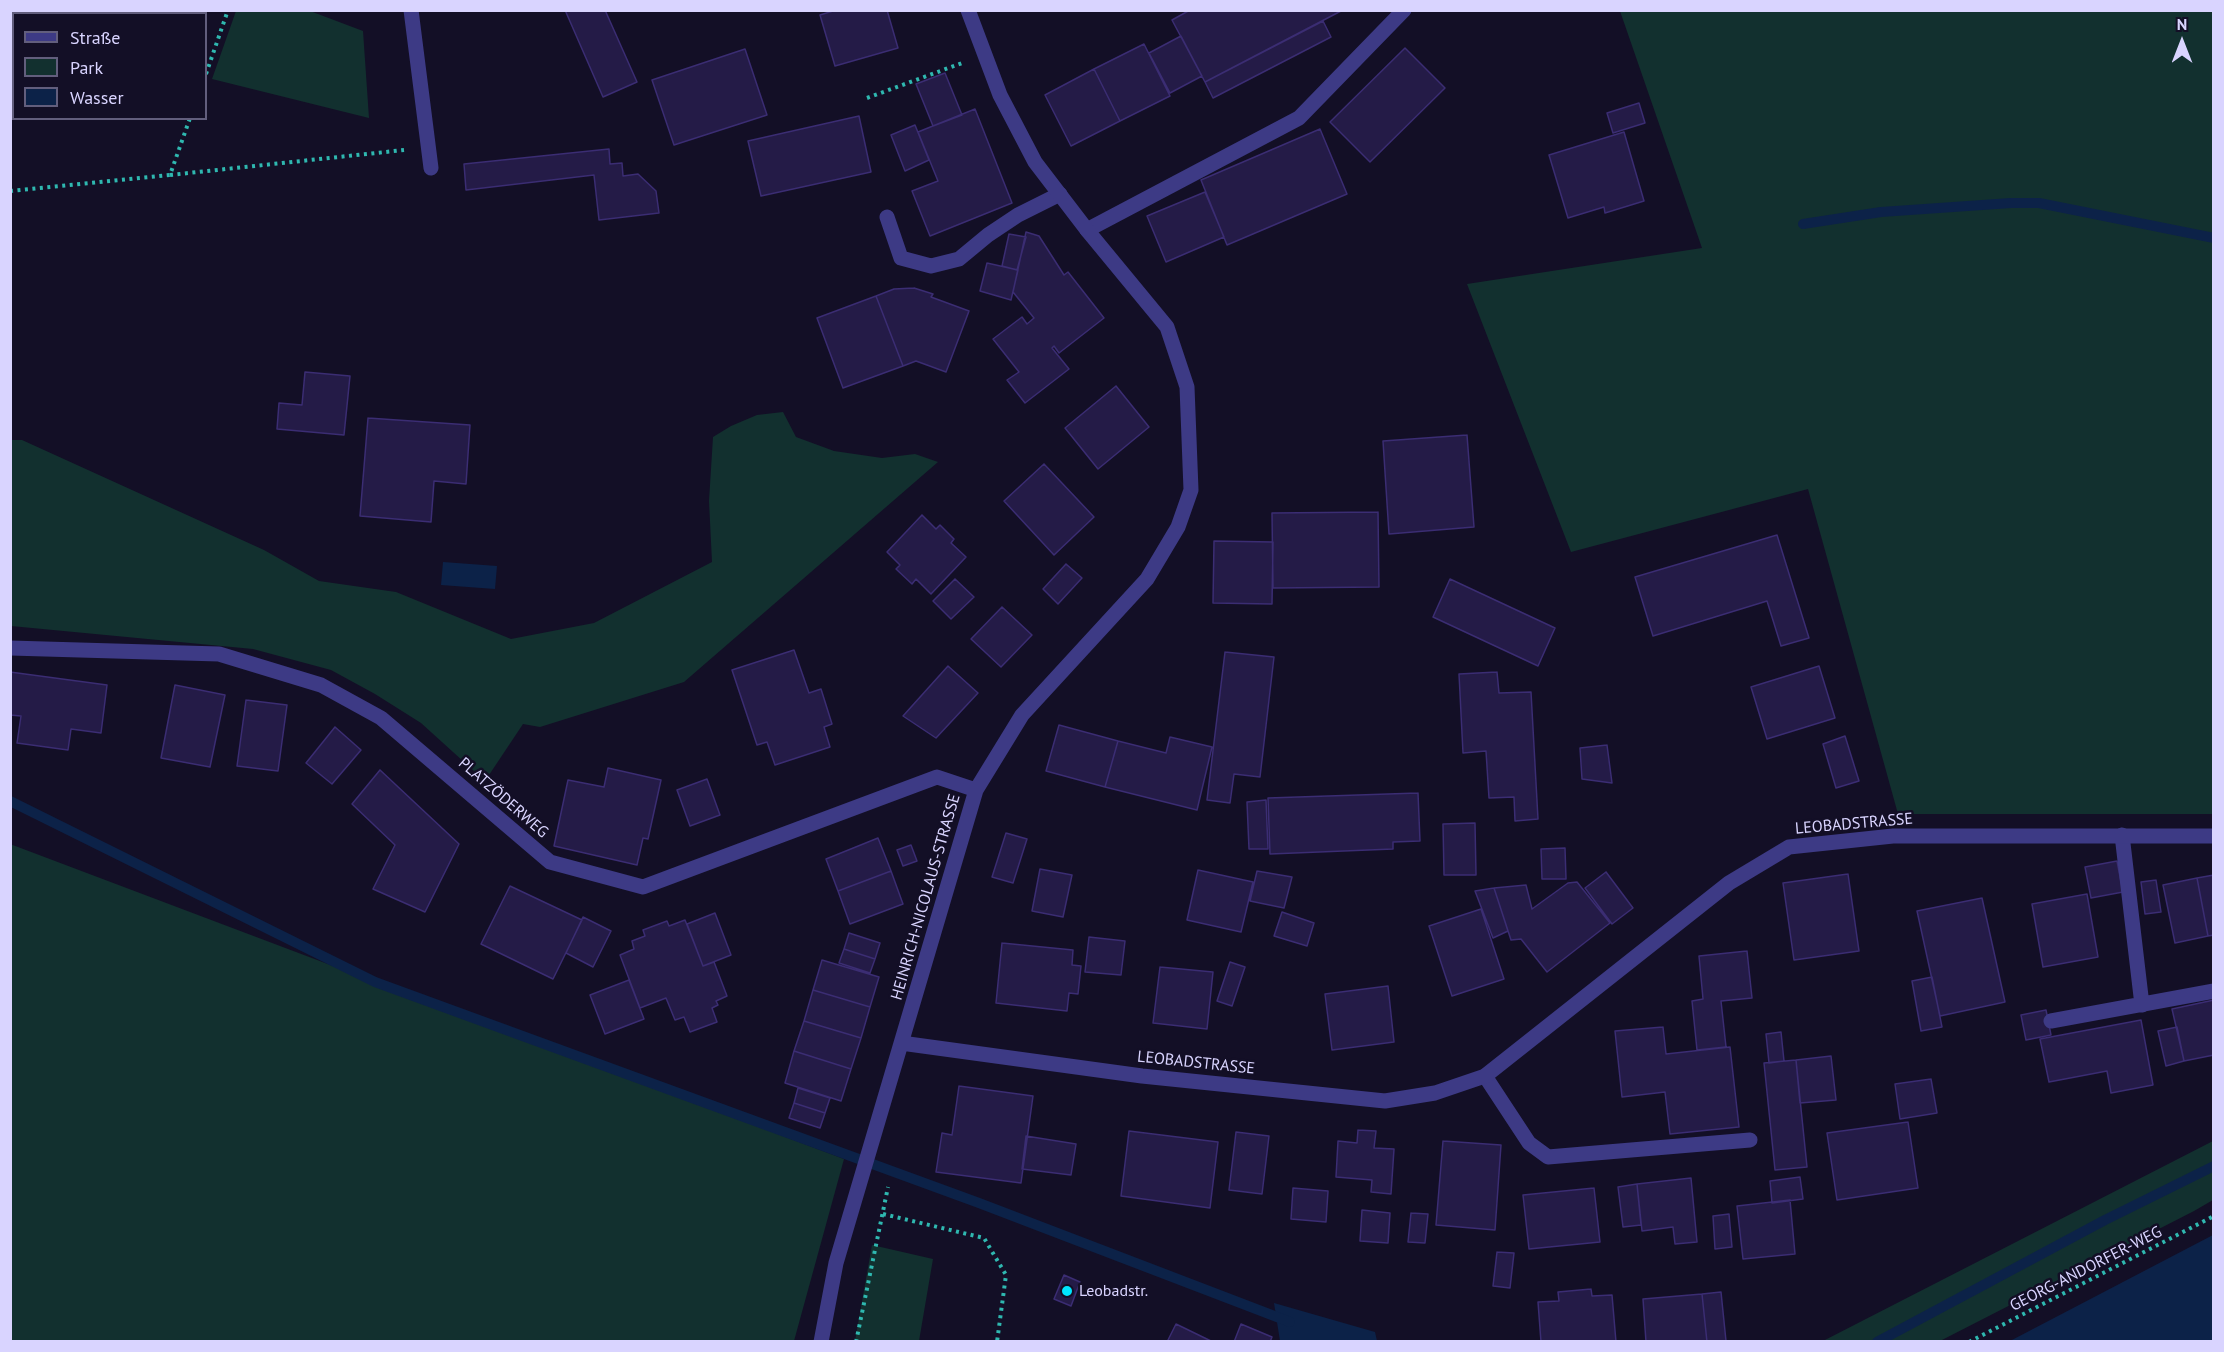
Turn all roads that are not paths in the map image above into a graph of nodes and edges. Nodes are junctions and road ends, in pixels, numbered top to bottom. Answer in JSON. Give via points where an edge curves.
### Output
{"nodes":[{"id":1,"x":411,"y":10,"type":"edge"},
{"id":2,"x":968,"y":10,"type":"edge"},
{"id":3,"x":1404,"y":10,"type":"edge"},
{"id":4,"x":431,"y":168,"type":"dead end"},
{"id":5,"x":1060,"y":194,"type":"junction"},
{"id":6,"x":887,"y":217,"type":"dead end"},
{"id":7,"x":1087,"y":230,"type":"junction"},
{"id":8,"x":10,"y":648,"type":"edge"},
{"id":9,"x":976,"y":790,"type":"junction"},
{"id":10,"x":2122,"y":835,"type":"junction"},
{"id":11,"x":2214,"y":836,"type":"edge"},
{"id":12,"x":2214,"y":992,"type":"edge"},
{"id":13,"x":2142,"y":1005,"type":"junction"},
{"id":14,"x":2051,"y":1021,"type":"dead end"},
{"id":15,"x":901,"y":1043,"type":"junction"},
{"id":16,"x":1485,"y":1076,"type":"junction"},
{"id":17,"x":1750,"y":1140,"type":"dead end"},
{"id":18,"x":821,"y":1341,"type":"edge"}],
"edges":[{"from":1,"to":4,"type":"street"},
{"from":2,"to":5,"type":"street","name":"HEINRICH-NICOLAUS-STRASSE","via":[[1000,95],[1035,162]]},
{"from":3,"to":7,"type":"street","via":[[1299,118]]},
{"from":5,"to":6,"type":"street","via":[[1011,220],[958,259],[931,266],[901,258]]},
{"from":5,"to":7,"type":"street","name":"HEINRICH-NICOLAUS-STRASSE"},
{"from":7,"to":9,"type":"street","name":"HEINRICH-NICOLAUS-STRASSE","via":[[1167,327],[1187,387],[1191,490],[1178,528],[1147,579],[1022,715]]},
{"from":8,"to":9,"type":"street","name":"PLATZÖDERWEG","via":[[219,654],[321,685],[381,718],[550,862],[643,887],[937,777]]},
{"from":9,"to":15,"type":"street","name":"HEINRICH-NICOLAUS-STRASSE"},
{"from":10,"to":11,"type":"street","name":"LEOBADSTRASSE"},
{"from":10,"to":13,"type":"street"},
{"from":10,"to":16,"type":"street","name":"LEOBADSTRASSE","via":[[1893,836],[1789,847],[1729,883]]},
{"from":12,"to":13,"type":"street"},
{"from":13,"to":14,"type":"street"},
{"from":15,"to":16,"type":"street","name":"LEOBADSTRASSE","via":[[1142,1076],[1384,1101],[1435,1093]]},
{"from":15,"to":18,"type":"street","name":"HEINRICH-NICOLAUS-STRASSE","via":[[836,1263]]},
{"from":16,"to":17,"type":"street","via":[[1528,1143],[1548,1157]]}]}
